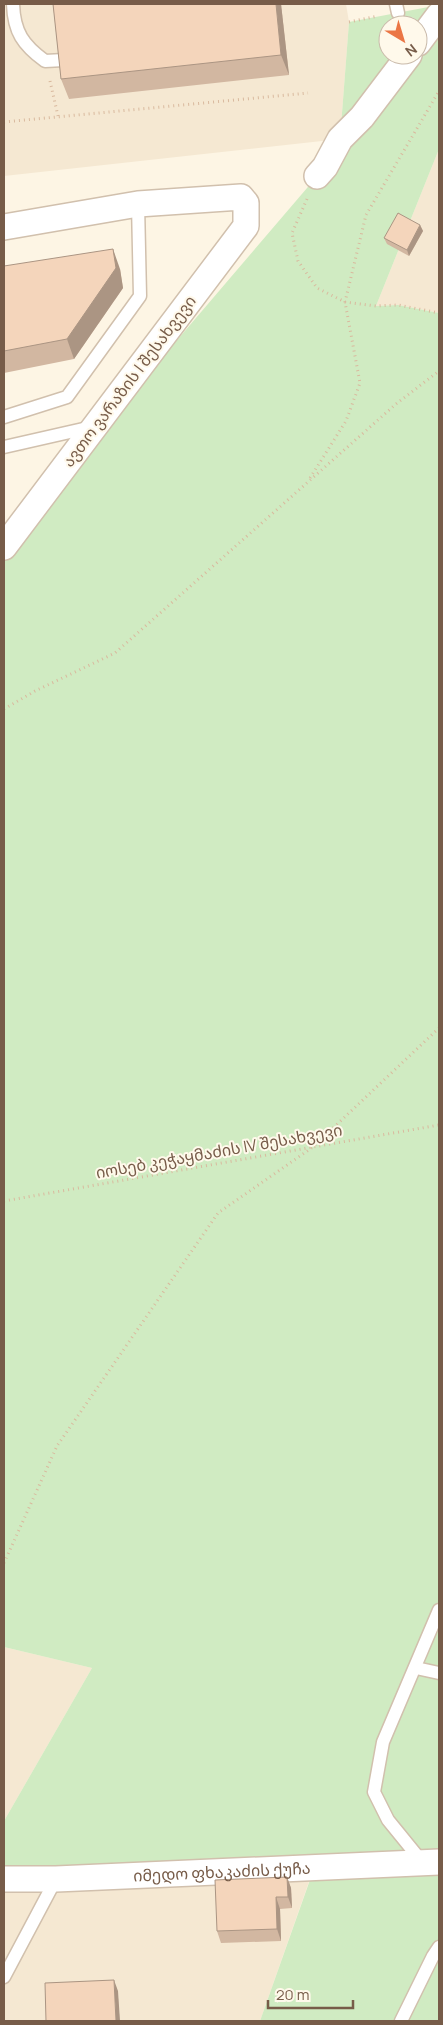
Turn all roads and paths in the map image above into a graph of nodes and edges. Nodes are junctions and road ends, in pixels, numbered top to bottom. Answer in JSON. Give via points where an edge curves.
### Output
{"nodes":[{"id":1,"x":13,"y":4,"type":"edge"},
{"id":2,"x":439,"y":15,"type":"edge"},
{"id":3,"x":428,"y":30,"type":"edge"},
{"id":4,"x":64,"y":60,"type":"edge"},
{"id":5,"x":45,"y":61,"type":"junction"},
{"id":6,"x":401,"y":65,"type":"edge"},
{"id":7,"x":439,"y":91,"type":"edge"},
{"id":8,"x":308,"y":93,"type":"dead end"},
{"id":9,"x":58,"y":116,"type":"junction"},
{"id":10,"x":4,"y":122,"type":"edge"},
{"id":11,"x":318,"y":176,"type":"joint"},
{"id":12,"x":138,"y":204,"type":"junction"},
{"id":13,"x":4,"y":227,"type":"edge"},
{"id":14,"x":345,"y":302,"type":"junction"},
{"id":15,"x":439,"y":313,"type":"edge"},
{"id":16,"x":439,"y":371,"type":"edge"},
{"id":17,"x":4,"y":417,"type":"edge"},
{"id":18,"x":95,"y":426,"type":"junction"},
{"id":19,"x":4,"y":447,"type":"edge"},
{"id":20,"x":308,"y":481,"type":"junction"},
{"id":21,"x":4,"y":547,"type":"edge"},
{"id":22,"x":4,"y":709,"type":"edge"},
{"id":23,"x":439,"y":1028,"type":"edge"},
{"id":24,"x":439,"y":1125,"type":"edge"},
{"id":25,"x":313,"y":1147,"type":"junction"},
{"id":26,"x":4,"y":1201,"type":"edge"},
{"id":27,"x":4,"y":1563,"type":"edge"},
{"id":28,"x":439,"y":1610,"type":"edge"},
{"id":29,"x":416,"y":1668,"type":"junction"},
{"id":30,"x":439,"y":1673,"type":"edge"},
{"id":31,"x":431,"y":1863,"type":"edge"},
{"id":32,"x":56,"y":1879,"type":"junction"},
{"id":33,"x":4,"y":1880,"type":"edge"},
{"id":34,"x":439,"y":1947,"type":"edge"},
{"id":35,"x":4,"y":1977,"type":"edge"},
{"id":36,"x":401,"y":2021,"type":"edge"}],
"edges":[{"from":1,"to":5,"type":"lane","via":[[20,36],[30,50]]},
{"from":2,"to":3,"type":"street"},
{"from":4,"to":5,"type":"lane"},
{"from":5,"to":9,"type":"path"},
{"from":6,"to":11,"type":"street","via":[[362,117],[340,139]]},
{"from":7,"to":14,"type":"path","via":[[366,215]]},
{"from":8,"to":9,"type":"path"},
{"from":9,"to":10,"type":"path"},
{"from":11,"to":14,"type":"path","via":[[292,233],[298,262],[317,288]]},
{"from":12,"to":13,"type":"street"},
{"from":12,"to":17,"type":"lane","via":[[140,296],[67,397]]},
{"from":12,"to":18,"type":"street","name":"ავთო ვარაზის I შესახვევი","via":[[241,197],[246,203],[246,226]]},
{"from":14,"to":15,"type":"path","via":[[398,305]]},
{"from":14,"to":20,"type":"path","via":[[360,383],[346,421]]},
{"from":16,"to":20,"type":"path"},
{"from":18,"to":19,"type":"lane"},
{"from":18,"to":21,"type":"street","name":"ავთო ვარაზის I შესახვევი"},
{"from":20,"to":22,"type":"path","via":[[115,654]]},
{"from":23,"to":25,"type":"path"},
{"from":24,"to":25,"type":"path","name":"იოსებ კეჭაყმაძის IV შესახვევი"},
{"from":25,"to":26,"type":"path","name":"იოსებ კეჭაყმაძის IV შესახვევი"},
{"from":25,"to":27,"type":"path","via":[[218,1213],[57,1446]]},
{"from":28,"to":29,"type":"lane"},
{"from":29,"to":30,"type":"lane"},
{"from":29,"to":31,"type":"lane","via":[[383,1742],[374,1792],[388,1820]]},
{"from":31,"to":32,"type":"street","name":"იმედო ფხაკაძის ქუჩა"},
{"from":32,"to":33,"type":"street","name":"იმედო ფხაკაძის ქუჩა"},
{"from":32,"to":35,"type":"lane"},
{"from":34,"to":36,"type":"lane"}]}
